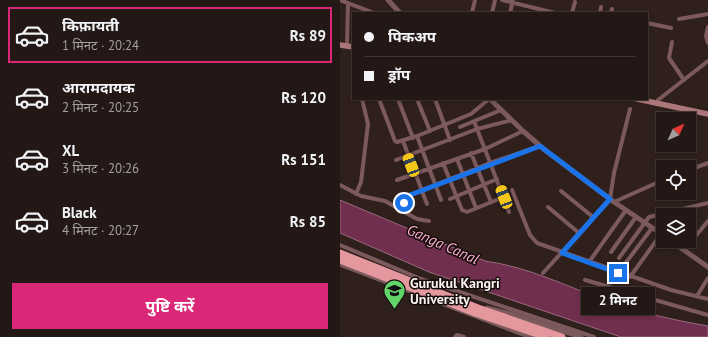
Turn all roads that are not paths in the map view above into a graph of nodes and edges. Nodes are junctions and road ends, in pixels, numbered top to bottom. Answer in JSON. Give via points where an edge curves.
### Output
{"nodes":[{"id":1,"x":340,"y":0,"type":"edge"},
{"id":2,"x":388,"y":0,"type":"edge"},
{"id":3,"x":475,"y":0,"type":"edge"},
{"id":4,"x":495,"y":0,"type":"edge"},
{"id":5,"x":502,"y":0,"type":"edge"},
{"id":6,"x":513,"y":1,"type":"edge"},
{"id":7,"x":575,"y":2,"type":"dead end"},
{"id":8,"x":348,"y":3,"type":"junction"},
{"id":9,"x":601,"y":7,"type":"dead end"},
{"id":10,"x":371,"y":12,"type":"edge"},
{"id":11,"x":399,"y":12,"type":"edge"},
{"id":12,"x":472,"y":12,"type":"edge"},
{"id":13,"x":492,"y":12,"type":"edge"},
{"id":14,"x":510,"y":12,"type":"edge"},
{"id":15,"x":552,"y":12,"type":"edge"},
{"id":16,"x":572,"y":12,"type":"edge"},
{"id":17,"x":600,"y":12,"type":"edge"},
{"id":18,"x":708,"y":14,"type":"edge"},
{"id":19,"x":679,"y":19,"type":"dead end"},
{"id":20,"x":648,"y":23,"type":"edge"},
{"id":21,"x":708,"y":27,"type":"edge"},
{"id":22,"x":671,"y":28,"type":"dead end"},
{"id":23,"x":672,"y":42,"type":"dead end"},
{"id":24,"x":708,"y":43,"type":"edge"},
{"id":25,"x":340,"y":45,"type":"edge"},
{"id":26,"x":346,"y":46,"type":"junction"},
{"id":27,"x":352,"y":47,"type":"edge"},
{"id":28,"x":708,"y":61,"type":"edge"},
{"id":29,"x":684,"y":80,"type":"junction"},
{"id":30,"x":648,"y":98,"type":"edge"},
{"id":31,"x":362,"y":100,"type":"edge"},
{"id":32,"x":379,"y":100,"type":"edge"},
{"id":33,"x":398,"y":100,"type":"edge"},
{"id":34,"x":417,"y":100,"type":"edge"},
{"id":35,"x":434,"y":100,"type":"edge"},
{"id":36,"x":489,"y":100,"type":"edge"},
{"id":37,"x":491,"y":100,"type":"edge"},
{"id":38,"x":642,"y":100,"type":"edge"},
{"id":39,"x":658,"y":100,"type":"junction"},
{"id":40,"x":630,"y":109,"type":"dead end"},
{"id":41,"x":501,"y":110,"type":"junction"},
{"id":42,"x":708,"y":111,"type":"edge"},
{"id":43,"x":708,"y":114,"type":"edge"},
{"id":44,"x":512,"y":120,"type":"junction"},
{"id":45,"x":474,"y":121,"type":"junction"},
{"id":46,"x":445,"y":125,"type":"junction"},
{"id":47,"x":460,"y":127,"type":"dead end"},
{"id":48,"x":477,"y":129,"type":"junction"},
{"id":49,"x":430,"y":131,"type":"junction"},
{"id":50,"x":523,"y":131,"type":"junction"},
{"id":51,"x":415,"y":137,"type":"junction"},
{"id":52,"x":450,"y":140,"type":"junction"},
{"id":53,"x":403,"y":141,"type":"junction"},
{"id":54,"x":540,"y":146,"type":"junction"},
{"id":55,"x":485,"y":149,"type":"junction"},
{"id":56,"x":422,"y":150,"type":"junction"},
{"id":57,"x":471,"y":154,"type":"junction"},
{"id":58,"x":408,"y":156,"type":"junction"},
{"id":59,"x":457,"y":159,"type":"junction"},
{"id":60,"x":396,"y":160,"type":"dead end"},
{"id":61,"x":443,"y":163,"type":"junction"},
{"id":62,"x":490,"y":163,"type":"junction"},
{"id":63,"x":708,"y":163,"type":"edge"},
{"id":64,"x":696,"y":167,"type":"edge"},
{"id":65,"x":429,"y":168,"type":"junction"},
{"id":66,"x":477,"y":168,"type":"junction"},
{"id":67,"x":415,"y":174,"type":"junction"},
{"id":68,"x":463,"y":174,"type":"junction"},
{"id":69,"x":449,"y":179,"type":"junction"},
{"id":70,"x":497,"y":179,"type":"junction"},
{"id":71,"x":397,"y":180,"type":"dead end"},
{"id":72,"x":656,"y":183,"type":"edge"},
{"id":73,"x":340,"y":185,"type":"edge"},
{"id":74,"x":435,"y":185,"type":"junction"},
{"id":75,"x":484,"y":185,"type":"junction"},
{"id":76,"x":422,"y":190,"type":"junction"},
{"id":77,"x":512,"y":190,"type":"dead end"},
{"id":78,"x":469,"y":191,"type":"junction"},
{"id":79,"x":561,"y":192,"type":"dead end"},
{"id":80,"x":356,"y":194,"type":"junction"},
{"id":81,"x":455,"y":196,"type":"junction"},
{"id":82,"x":504,"y":197,"type":"junction"},
{"id":83,"x":450,"y":199,"type":"dead end"},
{"id":84,"x":441,"y":200,"type":"dead end"},
{"id":85,"x":612,"y":200,"type":"junction"},
{"id":86,"x":491,"y":202,"type":"junction"},
{"id":87,"x":708,"y":203,"type":"edge"},
{"id":88,"x":427,"y":204,"type":"dead end"},
{"id":89,"x":548,"y":207,"type":"dead end"},
{"id":90,"x":476,"y":208,"type":"junction"},
{"id":91,"x":688,"y":208,"type":"edge"},
{"id":92,"x":401,"y":209,"type":"junction"},
{"id":93,"x":626,"y":210,"type":"junction"},
{"id":94,"x":510,"y":212,"type":"dead end"},
{"id":95,"x":656,"y":215,"type":"edge"},
{"id":96,"x":636,"y":216,"type":"junction"},
{"id":97,"x":593,"y":217,"type":"junction"},
{"id":98,"x":429,"y":221,"type":"dead end"},
{"id":99,"x":708,"y":221,"type":"edge"},
{"id":100,"x":645,"y":223,"type":"junction"},
{"id":101,"x":652,"y":228,"type":"junction"},
{"id":102,"x":656,"y":231,"type":"edge"},
{"id":103,"x":579,"y":233,"type":"junction"},
{"id":104,"x":656,"y":243,"type":"edge"},
{"id":105,"x":340,"y":245,"type":"edge"},
{"id":106,"x":681,"y":248,"type":"edge"},
{"id":107,"x":684,"y":250,"type":"junction"},
{"id":108,"x":611,"y":252,"type":"dead end"},
{"id":109,"x":340,"y":253,"type":"edge"},
{"id":110,"x":562,"y":253,"type":"junction"},
{"id":111,"x":619,"y":258,"type":"dead end"},
{"id":112,"x":340,"y":260,"type":"edge"},
{"id":113,"x":589,"y":262,"type":"junction"},
{"id":114,"x":340,"y":264,"type":"edge"},
{"id":115,"x":708,"y":267,"type":"edge"},
{"id":116,"x":618,"y":273,"type":"junction"},
{"id":117,"x":543,"y":274,"type":"dead end"},
{"id":118,"x":630,"y":277,"type":"junction"},
{"id":119,"x":708,"y":278,"type":"edge"},
{"id":120,"x":585,"y":280,"type":"dead end"},
{"id":121,"x":697,"y":296,"type":"junction"},
{"id":122,"x":708,"y":299,"type":"edge"},
{"id":123,"x":474,"y":306,"type":"junction"},
{"id":124,"x":708,"y":315,"type":"edge"},
{"id":125,"x":455,"y":337,"type":"edge"},
{"id":126,"x":464,"y":337,"type":"edge"},
{"id":127,"x":531,"y":337,"type":"edge"},
{"id":128,"x":546,"y":337,"type":"edge"},
{"id":129,"x":562,"y":337,"type":"edge"},
{"id":130,"x":582,"y":337,"type":"edge"},
{"id":131,"x":594,"y":337,"type":"edge"}],
"edges":[{"from":1,"to":8,"type":"street"},
{"from":2,"to":11,"type":"street"},
{"from":3,"to":12,"type":"street"},
{"from":4,"to":13,"type":"street"},
{"from":5,"to":6,"type":"street"},
{"from":6,"to":14,"type":"street"},
{"from":6,"to":15,"type":"street"},
{"from":7,"to":16,"type":"street"},
{"from":8,"to":10,"type":"street"},
{"from":8,"to":26,"type":"street"},
{"from":9,"to":17,"type":"street"},
{"from":18,"to":19,"type":"street"},
{"from":20,"to":22,"type":"street"},
{"from":21,"to":24,"type":"street"},
{"from":23,"to":29,"type":"street","via":[[669,58]]},
{"from":25,"to":26,"type":"main road"},
{"from":26,"to":27,"type":"main road"},
{"from":28,"to":29,"type":"street"},
{"from":29,"to":39,"type":"street"},
{"from":30,"to":39,"type":"main road"},
{"from":31,"to":80,"type":"street","via":[[368,124],[362,178]]},
{"from":32,"to":53,"type":"street","via":[[395,141]]},
{"from":33,"to":51,"type":"street"},
{"from":34,"to":49,"type":"street"},
{"from":35,"to":46,"type":"street"},
{"from":36,"to":46,"type":"street","via":[[471,114]]},
{"from":37,"to":41,"type":"street"},
{"from":38,"to":43,"type":"main road"},
{"from":39,"to":42,"type":"main road"},
{"from":40,"to":85,"type":"street","via":[[614,173]]},
{"from":41,"to":44,"type":"street"},
{"from":41,"to":45,"type":"street"},
{"from":44,"to":48,"type":"street"},
{"from":44,"to":50,"type":"street"},
{"from":45,"to":47,"type":"street"},
{"from":45,"to":48,"type":"street"},
{"from":46,"to":49,"type":"street"},
{"from":46,"to":52,"type":"street"},
{"from":48,"to":52,"type":"street"},
{"from":48,"to":55,"type":"street"},
{"from":49,"to":51,"type":"street"},
{"from":50,"to":54,"type":"street"},
{"from":50,"to":55,"type":"street"},
{"from":51,"to":53,"type":"street"},
{"from":51,"to":56,"type":"street"},
{"from":52,"to":56,"type":"street"},
{"from":53,"to":58,"type":"street"},
{"from":54,"to":62,"type":"street"},
{"from":54,"to":85,"type":"street"},
{"from":55,"to":57,"type":"street"},
{"from":55,"to":62,"type":"street"},
{"from":56,"to":58,"type":"street"},
{"from":56,"to":65,"type":"street"},
{"from":57,"to":59,"type":"street"},
{"from":57,"to":66,"type":"street"},
{"from":58,"to":60,"type":"street"},
{"from":58,"to":67,"type":"street"},
{"from":59,"to":61,"type":"street"},
{"from":59,"to":68,"type":"street"},
{"from":61,"to":65,"type":"street"},
{"from":61,"to":69,"type":"street"},
{"from":62,"to":66,"type":"street"},
{"from":62,"to":70,"type":"street"},
{"from":63,"to":64,"type":"street"},
{"from":65,"to":67,"type":"street"},
{"from":65,"to":74,"type":"street"},
{"from":66,"to":68,"type":"street"},
{"from":66,"to":75,"type":"street"},
{"from":67,"to":71,"type":"street"},
{"from":67,"to":76,"type":"street"},
{"from":68,"to":69,"type":"street"},
{"from":68,"to":78,"type":"street"},
{"from":69,"to":74,"type":"street"},
{"from":69,"to":81,"type":"street"},
{"from":70,"to":75,"type":"street"},
{"from":70,"to":82,"type":"street"},
{"from":72,"to":85,"type":"street"},
{"from":73,"to":80,"type":"street"},
{"from":74,"to":76,"type":"street"},
{"from":74,"to":84,"type":"street"},
{"from":75,"to":78,"type":"street"},
{"from":75,"to":86,"type":"street"},
{"from":76,"to":88,"type":"street"},
{"from":76,"to":92,"type":"street","via":[[410,195]]},
{"from":77,"to":110,"type":"street","via":[[534,239]]},
{"from":78,"to":81,"type":"street"},
{"from":78,"to":90,"type":"street"},
{"from":79,"to":97,"type":"street"},
{"from":80,"to":92,"type":"street","via":[[384,201]]},
{"from":81,"to":83,"type":"street"},
{"from":81,"to":90,"type":"street","via":[[462,210],[467,212]]},
{"from":82,"to":86,"type":"street"},
{"from":82,"to":94,"type":"street"},
{"from":85,"to":93,"type":"street"},
{"from":85,"to":97,"type":"street"},
{"from":86,"to":90,"type":"street"},
{"from":87,"to":91,"type":"street"},
{"from":89,"to":103,"type":"street"},
{"from":92,"to":98,"type":"street","via":[[417,219]]},
{"from":93,"to":96,"type":"street"},
{"from":93,"to":113,"type":"street"},
{"from":95,"to":100,"type":"street"},
{"from":96,"to":100,"type":"street"},
{"from":96,"to":108,"type":"street"},
{"from":97,"to":103,"type":"street"},
{"from":99,"to":107,"type":"street"},
{"from":100,"to":101,"type":"street"},
{"from":100,"to":111,"type":"street"},
{"from":101,"to":102,"type":"street"},
{"from":101,"to":116,"type":"street"},
{"from":103,"to":110,"type":"street"},
{"from":104,"to":118,"type":"street"},
{"from":105,"to":131,"type":"street","via":[[421,279]]},
{"from":106,"to":107,"type":"street"},
{"from":107,"to":115,"type":"street"},
{"from":109,"to":123,"type":"highway"},
{"from":110,"to":113,"type":"street"},
{"from":110,"to":117,"type":"street"},
{"from":112,"to":128,"type":"highway","via":[[475,313]]},
{"from":113,"to":116,"type":"street"},
{"from":114,"to":127,"type":"street"},
{"from":116,"to":118,"type":"street"},
{"from":118,"to":121,"type":"street"},
{"from":119,"to":121,"type":"street"},
{"from":120,"to":124,"type":"street"},
{"from":121,"to":122,"type":"street"},
{"from":123,"to":129,"type":"highway"},
{"from":123,"to":130,"type":"street","via":[[511,314]]},
{"from":125,"to":126,"type":"street"}]}
